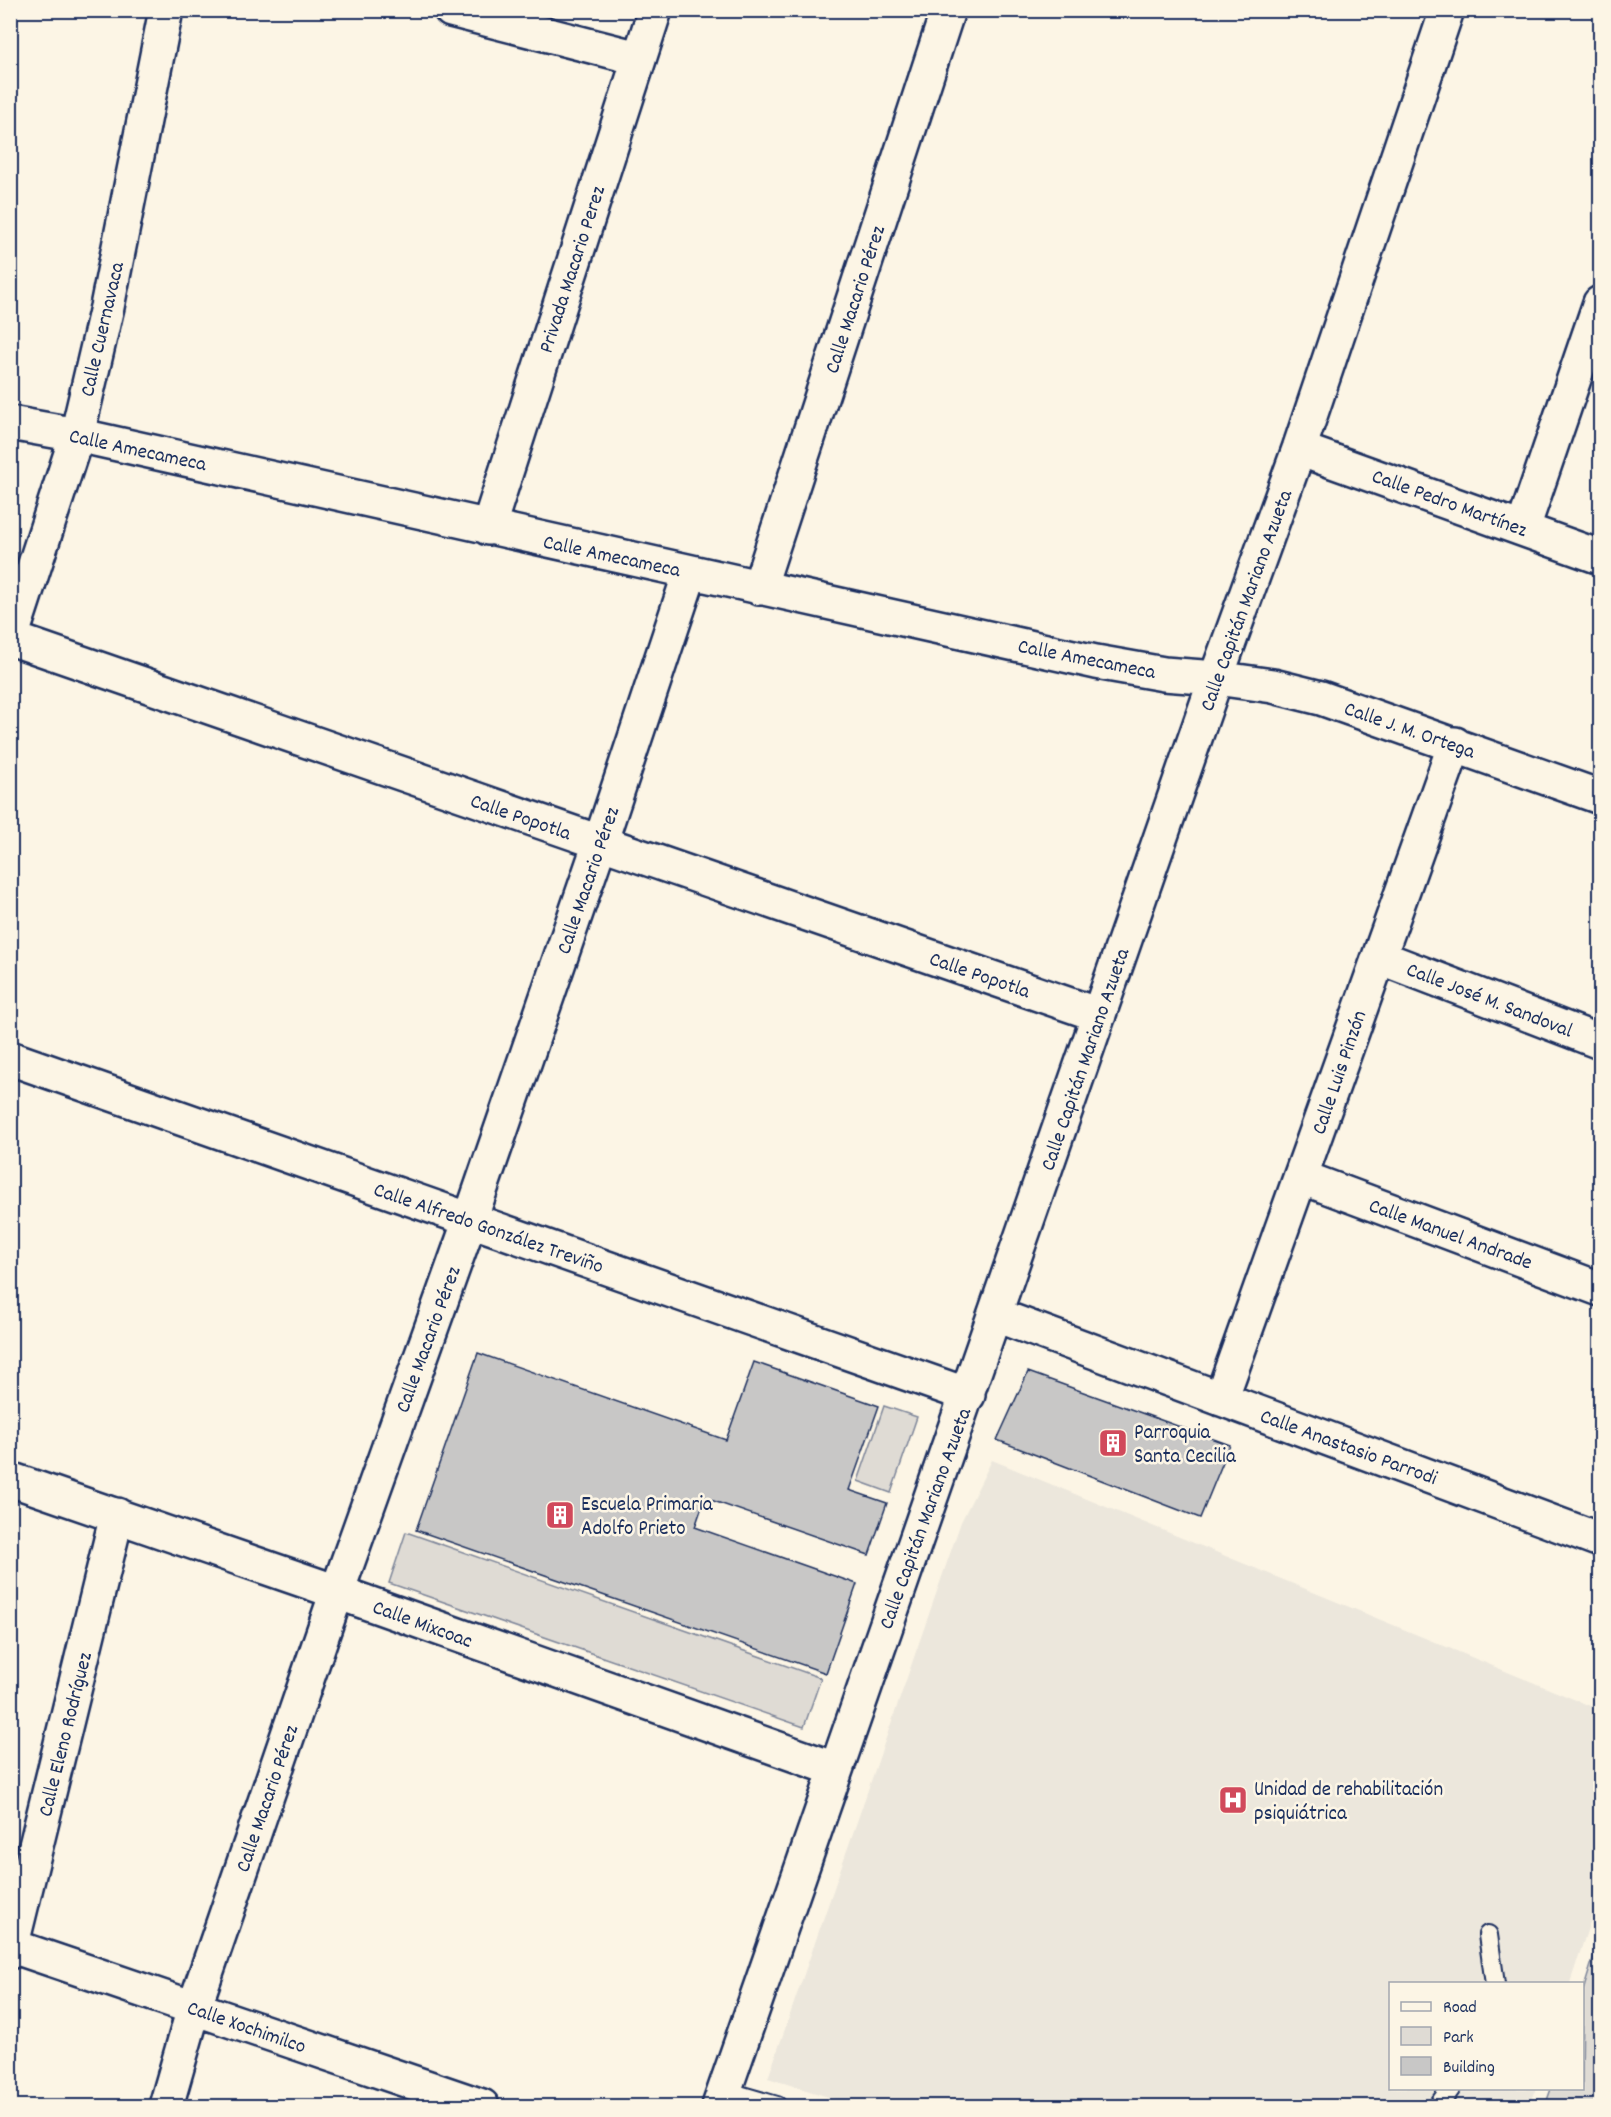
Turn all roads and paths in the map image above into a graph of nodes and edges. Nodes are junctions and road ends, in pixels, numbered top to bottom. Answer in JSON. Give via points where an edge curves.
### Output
{"nodes":[{"id":1,"x":166,"y":10,"type":"edge"},
{"id":2,"x":452,"y":10,"type":"edge"},
{"id":3,"x":655,"y":10,"type":"edge"},
{"id":4,"x":948,"y":10,"type":"edge"},
{"id":5,"x":1447,"y":10,"type":"edge"},
{"id":6,"x":638,"y":58,"type":"junction"},
{"id":7,"x":1600,"y":309,"type":"edge"},
{"id":8,"x":10,"y":423,"type":"edge"},
{"id":9,"x":77,"y":435,"type":"junction"},
{"id":10,"x":1299,"y":449,"type":"junction"},
{"id":11,"x":488,"y":528,"type":"junction"},
{"id":12,"x":1523,"y":528,"type":"junction"},
{"id":13,"x":1600,"y":557,"type":"edge"},
{"id":14,"x":690,"y":573,"type":"junction"},
{"id":15,"x":759,"y":588,"type":"junction"},
{"id":16,"x":11,"y":639,"type":"edge"},
{"id":17,"x":1216,"y":678,"type":"junction"},
{"id":18,"x":1455,"y":744,"type":"junction"},
{"id":19,"x":1600,"y":797,"type":"edge"},
{"id":20,"x":600,"y":843,"type":"junction"},
{"id":21,"x":1379,"y":957,"type":"junction"},
{"id":22,"x":1099,"y":1015,"type":"junction"},
{"id":23,"x":1600,"y":1042,"type":"edge"},
{"id":24,"x":10,"y":1058,"type":"edge"},
{"id":25,"x":1301,"y":1177,"type":"junction"},
{"id":26,"x":470,"y":1220,"type":"junction"},
{"id":27,"x":1600,"y":1289,"type":"edge"},
{"id":28,"x":996,"y":1316,"type":"junction"},
{"id":29,"x":968,"y":1395,"type":"junction"},
{"id":30,"x":1221,"y":1399,"type":"junction"},
{"id":31,"x":10,"y":1479,"type":"edge"},
{"id":32,"x":117,"y":1515,"type":"junction"},
{"id":33,"x":1600,"y":1540,"type":"edge"},
{"id":34,"x":337,"y":1592,"type":"junction"},
{"id":35,"x":835,"y":1769,"type":"junction"},
{"id":36,"x":1488,"y":1935,"type":"dead end"},
{"id":37,"x":11,"y":1949,"type":"edge"},
{"id":38,"x":1495,"y":1982,"type":"edge"},
{"id":39,"x":194,"y":2008,"type":"junction"},
{"id":40,"x":1449,"y":2090,"type":"edge"},
{"id":41,"x":722,"y":2098,"type":"edge"},
{"id":42,"x":166,"y":2106,"type":"edge"},
{"id":43,"x":482,"y":2106,"type":"edge"},
{"id":44,"x":777,"y":2106,"type":"edge"},
{"id":45,"x":1438,"y":2106,"type":"edge"}],
"edges":[{"from":1,"to":9,"type":"street","name":"Calle Cuernavaca","via":[[107,307]]},
{"from":2,"to":6,"type":"street"},
{"from":3,"to":6,"type":"street","name":"Privada Macario Perez"},
{"from":4,"to":15,"type":"street","name":"Calle Macario Pérez"},
{"from":5,"to":10,"type":"street","name":"Calle Capitán Mariano Azueta"},
{"from":6,"to":11,"type":"street","name":"Privada Macario Perez"},
{"from":7,"to":12,"type":"street"},
{"from":8,"to":9,"type":"street","name":"Calle Amecameca"},
{"from":9,"to":11,"type":"street","name":"Calle Amecameca"},
{"from":9,"to":16,"type":"street","name":"Calle Cuernavaca"},
{"from":10,"to":12,"type":"street","name":"Calle Pedro Martínez"},
{"from":10,"to":17,"type":"street","name":"Calle Capitán Mariano Azueta"},
{"from":11,"to":14,"type":"street","name":"Calle Amecameca"},
{"from":12,"to":13,"type":"street","name":"Calle Pedro Martínez"},
{"from":14,"to":15,"type":"street","name":"Calle Amecameca"},
{"from":14,"to":20,"type":"street","name":"Calle Macario Pérez"},
{"from":15,"to":17,"type":"street","name":"Calle Amecameca","via":[[1096,662]]},
{"from":16,"to":20,"type":"street","name":"Calle Popotla"},
{"from":17,"to":18,"type":"street","name":"Calle J. M. Ortega","via":[[1321,698]]},
{"from":17,"to":22,"type":"street","name":"Calle Capitán Mariano Azueta"},
{"from":18,"to":19,"type":"street","name":"Calle J. M. Ortega"},
{"from":18,"to":21,"type":"street","name":"Calle Luis Pinzón"},
{"from":20,"to":22,"type":"street","name":"Calle Popotla"},
{"from":20,"to":26,"type":"street","name":"Calle Macario Pérez"},
{"from":21,"to":23,"type":"street","name":"Calle José M. Sandoval"},
{"from":21,"to":25,"type":"street","name":"Calle Luis Pinzón"},
{"from":22,"to":28,"type":"street","name":"Calle Capitán Mariano Azueta"},
{"from":24,"to":26,"type":"street","name":"Calle Alfredo González Treviño"},
{"from":25,"to":27,"type":"street","name":"Calle Manuel Andrade"},
{"from":25,"to":30,"type":"street","name":"Calle Luis Pinzón"},
{"from":26,"to":29,"type":"street","name":"Calle Alfredo González Treviño"},
{"from":26,"to":34,"type":"street","name":"Calle Macario Pérez"},
{"from":28,"to":29,"type":"street","name":"Calle Capitán Mariano Azueta"},
{"from":28,"to":30,"type":"street","name":"Calle Anastasio Parrodi"},
{"from":29,"to":35,"type":"street","name":"Calle Capitán Mariano Azueta"},
{"from":30,"to":33,"type":"street","name":"Calle Anastasio Parrodi"},
{"from":31,"to":32,"type":"street","name":"Calle Mixcoac"},
{"from":32,"to":34,"type":"street","name":"Calle Mixcoac"},
{"from":32,"to":37,"type":"street","name":"Calle Eleno Rodríguez"},
{"from":34,"to":35,"type":"street","name":"Calle Mixcoac"},
{"from":34,"to":39,"type":"street","name":"Calle Macario Pérez"},
{"from":35,"to":41,"type":"street","name":"Calle Capitán Mariano Azueta"},
{"from":36,"to":38,"type":"lane"},
{"from":37,"to":39,"type":"street","name":"Calle Xochimilco"},
{"from":39,"to":42,"type":"street","name":"Calle Macario Pérez"},
{"from":39,"to":43,"type":"street","name":"Calle Xochimilco"},
{"from":40,"to":45,"type":"lane"},
{"from":41,"to":44,"type":"lane"}]}
